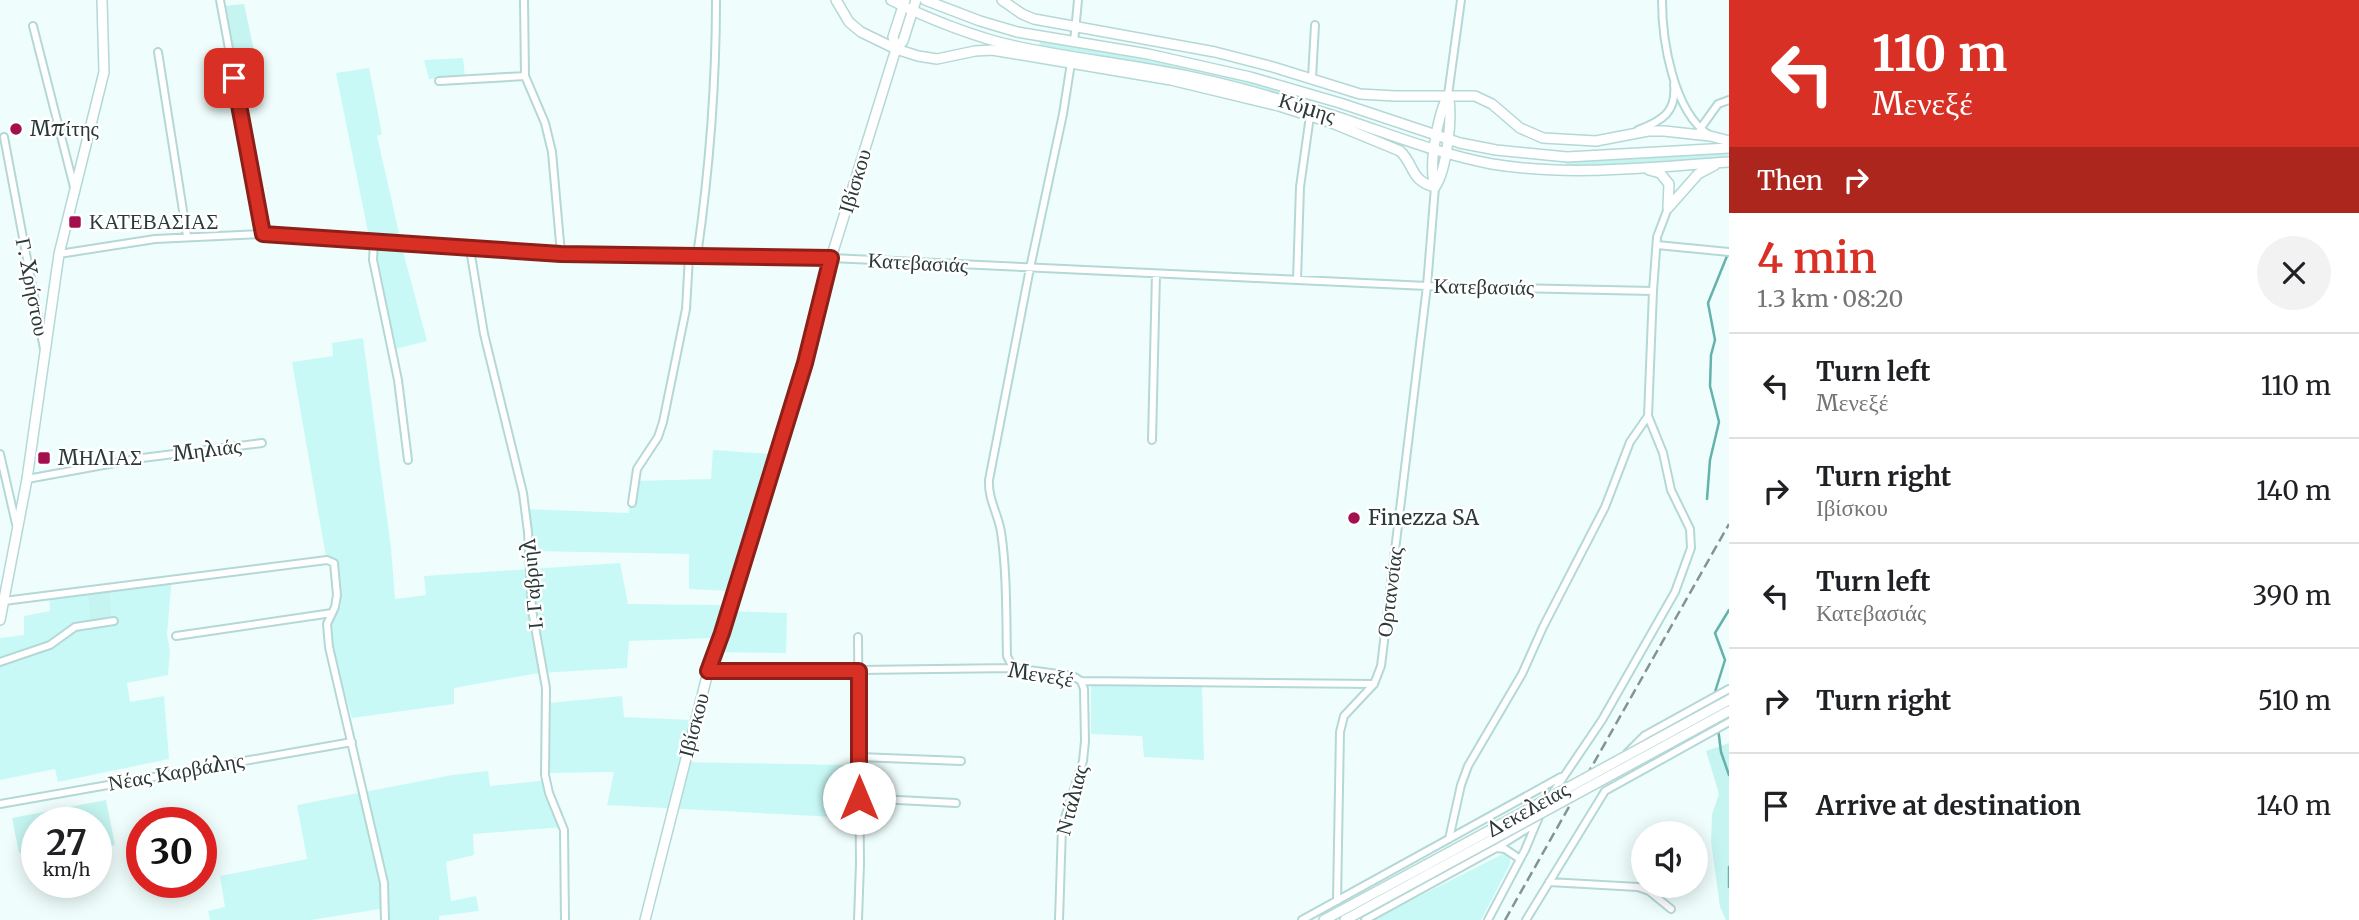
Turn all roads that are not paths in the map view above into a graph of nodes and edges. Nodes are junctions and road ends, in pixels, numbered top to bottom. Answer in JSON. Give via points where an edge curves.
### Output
{"nodes":[{"id":1,"x":102,"y":0,"type":"edge"},
{"id":2,"x":220,"y":0,"type":"edge"},
{"id":3,"x":524,"y":0,"type":"edge"},
{"id":4,"x":716,"y":0,"type":"edge"},
{"id":5,"x":836,"y":0,"type":"edge"},
{"id":6,"x":891,"y":0,"type":"edge"},
{"id":7,"x":925,"y":0,"type":"edge"},
{"id":8,"x":1002,"y":0,"type":"edge"},
{"id":9,"x":1079,"y":0,"type":"edge"},
{"id":10,"x":1461,"y":0,"type":"edge"},
{"id":11,"x":1662,"y":0,"type":"edge"},
{"id":12,"x":904,"y":3,"type":"edge"},
{"id":13,"x":914,"y":5,"type":"edge"},
{"id":14,"x":1315,"y":25,"type":"dead end"},
{"id":15,"x":33,"y":26,"type":"dead end"},
{"id":16,"x":1076,"y":28,"type":"junction"},
{"id":17,"x":1074,"y":42,"type":"junction"},
{"id":18,"x":896,"y":49,"type":"junction"},
{"id":19,"x":158,"y":51,"type":"dead end"},
{"id":20,"x":1071,"y":63,"type":"junction"},
{"id":21,"x":526,"y":76,"type":"junction"},
{"id":22,"x":1312,"y":78,"type":"junction"},
{"id":23,"x":1674,"y":79,"type":"junction"},
{"id":24,"x":439,"y":81,"type":"dead end"},
{"id":25,"x":1448,"y":95,"type":"junction"},
{"id":26,"x":1729,"y":100,"type":"edge"},
{"id":27,"x":1310,"y":116,"type":"junction"},
{"id":28,"x":1699,"y":129,"type":"junction"},
{"id":29,"x":1626,"y":134,"type":"junction"},
{"id":30,"x":1710,"y":136,"type":"junction"},
{"id":31,"x":4,"y":137,"type":"dead end"},
{"id":32,"x":1442,"y":137,"type":"junction"},
{"id":33,"x":1729,"y":141,"type":"edge"},
{"id":34,"x":1729,"y":148,"type":"edge"},
{"id":35,"x":1440,"y":151,"type":"junction"},
{"id":36,"x":1727,"y":162,"type":"edge"},
{"id":37,"x":1635,"y":169,"type":"junction"},
{"id":38,"x":1435,"y":187,"type":"junction"},
{"id":39,"x":75,"y":193,"type":"junction"},
{"id":40,"x":1668,"y":208,"type":"junction"},
{"id":41,"x":263,"y":234,"type":"junction"},
{"id":42,"x":187,"y":236,"type":"junction"},
{"id":43,"x":374,"y":241,"type":"junction"},
{"id":44,"x":1657,"y":245,"type":"junction"},
{"id":45,"x":470,"y":249,"type":"junction"},
{"id":46,"x":1729,"y":252,"type":"edge"},
{"id":47,"x":59,"y":254,"type":"junction"},
{"id":48,"x":561,"y":254,"type":"junction"},
{"id":49,"x":693,"y":256,"type":"junction"},
{"id":50,"x":831,"y":258,"type":"junction"},
{"id":51,"x":1030,"y":268,"type":"junction"},
{"id":52,"x":1156,"y":274,"type":"junction"},
{"id":53,"x":1297,"y":280,"type":"junction"},
{"id":54,"x":1427,"y":286,"type":"junction"},
{"id":55,"x":1653,"y":291,"type":"junction"},
{"id":56,"x":45,"y":354,"type":"junction"},
{"id":57,"x":1648,"y":416,"type":"junction"},
{"id":58,"x":1152,"y":440,"type":"dead end"},
{"id":59,"x":262,"y":443,"type":"dead end"},
{"id":60,"x":0,"y":454,"type":"edge"},
{"id":61,"x":408,"y":460,"type":"dead end"},
{"id":62,"x":27,"y":479,"type":"junction"},
{"id":63,"x":632,"y":503,"type":"dead end"},
{"id":64,"x":18,"y":531,"type":"junction"},
{"id":65,"x":2,"y":606,"type":"edge"},
{"id":66,"x":332,"y":612,"type":"junction"},
{"id":67,"x":0,"y":621,"type":"edge"},
{"id":68,"x":114,"y":621,"type":"dead end"},
{"id":69,"x":177,"y":636,"type":"dead end"},
{"id":70,"x":858,"y":637,"type":"dead end"},
{"id":71,"x":0,"y":662,"type":"edge"},
{"id":72,"x":1013,"y":668,"type":"junction"},
{"id":73,"x":708,"y":671,"type":"junction"},
{"id":74,"x":859,"y":671,"type":"junction"},
{"id":75,"x":1081,"y":681,"type":"junction"},
{"id":76,"x":1374,"y":684,"type":"junction"},
{"id":77,"x":1729,"y":689,"type":"edge"},
{"id":78,"x":1729,"y":700,"type":"edge"},
{"id":79,"x":1729,"y":711,"type":"edge"},
{"id":80,"x":1729,"y":722,"type":"edge"},
{"id":81,"x":352,"y":742,"type":"junction"},
{"id":82,"x":859,"y":757,"type":"junction"},
{"id":83,"x":1623,"y":760,"type":"junction"},
{"id":84,"x":961,"y":761,"type":"dead end"},
{"id":85,"x":1641,"y":771,"type":"junction"},
{"id":86,"x":1563,"y":775,"type":"junction"},
{"id":87,"x":1605,"y":791,"type":"junction"},
{"id":88,"x":859,"y":798,"type":"junction"},
{"id":89,"x":956,"y":803,"type":"dead end"},
{"id":90,"x":0,"y":804,"type":"edge"},
{"id":91,"x":1538,"y":821,"type":"junction"},
{"id":92,"x":1449,"y":839,"type":"junction"},
{"id":93,"x":1496,"y":848,"type":"junction"},
{"id":94,"x":1520,"y":859,"type":"junction"},
{"id":95,"x":1429,"y":869,"type":"junction"},
{"id":96,"x":1549,"y":882,"type":"junction"},
{"id":97,"x":1337,"y":901,"type":"junction"},
{"id":98,"x":1671,"y":909,"type":"dead end"},
{"id":99,"x":385,"y":920,"type":"edge"},
{"id":100,"x":565,"y":920,"type":"edge"},
{"id":101,"x":645,"y":920,"type":"edge"},
{"id":102,"x":858,"y":920,"type":"edge"},
{"id":103,"x":1059,"y":920,"type":"edge"},
{"id":104,"x":1302,"y":920,"type":"edge"},
{"id":105,"x":1324,"y":920,"type":"edge"},
{"id":106,"x":1345,"y":920,"type":"edge"},
{"id":107,"x":1365,"y":920,"type":"edge"},
{"id":108,"x":1488,"y":920,"type":"edge"},
{"id":109,"x":1526,"y":920,"type":"edge"}],
"edges":[{"from":1,"to":39,"type":"street","via":[[104,72]]},
{"from":2,"to":41,"type":"street"},
{"from":3,"to":21,"type":"street"},
{"from":4,"to":49,"type":"street","via":[[704,205]]},
{"from":5,"to":18,"type":"street","via":[[861,32]]},
{"from":6,"to":12,"type":"street","name":"Κύμης"},
{"from":7,"to":17,"type":"street","name":"Κύμης","via":[[999,28]]},
{"from":8,"to":16,"type":"street","via":[[1034,19]]},
{"from":9,"to":16,"type":"street"},
{"from":10,"to":25,"type":"street"},
{"from":11,"to":23,"type":"street","via":[[1662,32]]},
{"from":12,"to":13,"type":"street","name":"Κύμης"},
{"from":12,"to":18,"type":"street","name":"Ιβίσκου","via":[[893,37]]},
{"from":13,"to":18,"type":"street","name":"Ιβίσκου"},
{"from":13,"to":35,"type":"street","name":"Κύμης","via":[[974,34],[1013,46],[1244,89]]},
{"from":14,"to":22,"type":"street"},
{"from":15,"to":39,"type":"street"},
{"from":16,"to":17,"type":"street"},
{"from":16,"to":22,"type":"street","via":[[1215,52]]},
{"from":17,"to":32,"type":"street","name":"Κύμης","via":[[1250,77]]},
{"from":18,"to":20,"type":"street","via":[[929,59],[992,50]]},
{"from":18,"to":50,"type":"street","name":"Ιβίσκου"},
{"from":19,"to":42,"type":"street"},
{"from":20,"to":27,"type":"street","via":[[1212,89]]},
{"from":20,"to":51,"type":"street"},
{"from":21,"to":24,"type":"street"},
{"from":21,"to":48,"type":"street","via":[[552,152]]},
{"from":22,"to":25,"type":"street","via":[[1376,96]]},
{"from":23,"to":28,"type":"street"},
{"from":23,"to":29,"type":"street","via":[[1675,100],[1668,114]]},
{"from":25,"to":29,"type":"street","via":[[1483,99],[1520,128],[1543,138],[1596,141]]},
{"from":25,"to":32,"type":"street","via":[[1442,106]]},
{"from":26,"to":28,"type":"street","via":[[1718,104]]},
{"from":27,"to":38,"type":"street","via":[[1400,151],[1417,178]]},
{"from":27,"to":53,"type":"street","via":[[1300,187]]},
{"from":28,"to":30,"type":"street"},
{"from":29,"to":30,"type":"street","via":[[1664,131]]},
{"from":30,"to":33,"type":"street"},
{"from":31,"to":56,"type":"street","name":"Γ. Χρήστου"},
{"from":32,"to":34,"type":"street","name":"Κύμης","via":[[1496,150],[1567,157]]},
{"from":32,"to":35,"type":"street"},
{"from":35,"to":37,"type":"street","name":"Κύμης","via":[[1531,169]]},
{"from":35,"to":38,"type":"street","via":[[1440,179]]},
{"from":36,"to":37,"type":"street","name":"Κύμης"},
{"from":36,"to":40,"type":"street","via":[[1698,174]]},
{"from":37,"to":40,"type":"street","via":[[1656,170],[1667,180]]},
{"from":38,"to":54,"type":"street","name":"Ορτανσίας"},
{"from":39,"to":47,"type":"street"},
{"from":40,"to":44,"type":"street"},
{"from":41,"to":42,"type":"street","name":"Κατεβασιάς"},
{"from":41,"to":43,"type":"street","name":"Κατεβασιάς"},
{"from":42,"to":47,"type":"street","name":"Κατεβασιάς"},
{"from":43,"to":45,"type":"street","name":"Κατεβασιάς"},
{"from":43,"to":61,"type":"street","via":[[373,260],[401,394]]},
{"from":44,"to":46,"type":"street"},
{"from":44,"to":55,"type":"street"},
{"from":45,"to":48,"type":"street","name":"Κατεβασιάς"},
{"from":45,"to":100,"type":"street","name":"Ι. Γαβριήλ","via":[[484,334],[523,493],[532,610],[547,695],[545,775],[564,830]]},
{"from":47,"to":56,"type":"street"},
{"from":48,"to":49,"type":"street","name":"Κατεβασιάς"},
{"from":49,"to":50,"type":"street","name":"Κατεβασιάς"},
{"from":49,"to":63,"type":"street","via":[[663,422],[637,469]]},
{"from":50,"to":51,"type":"street","name":"Κατεβασιάς"},
{"from":50,"to":73,"type":"street","name":"Ιβίσκου","via":[[805,363]]},
{"from":51,"to":52,"type":"street","name":"Κατεβασιάς"},
{"from":51,"to":72,"type":"street","via":[[989,480],[990,502],[1002,534],[1007,656]]},
{"from":52,"to":53,"type":"street","name":"Κατεβασιάς"},
{"from":52,"to":58,"type":"street"},
{"from":53,"to":54,"type":"street","name":"Κατεβασιάς"},
{"from":54,"to":55,"type":"street","name":"Κατεβασιάς"},
{"from":54,"to":76,"type":"street","name":"Ορτανσίας","via":[[1385,636]]},
{"from":55,"to":57,"type":"street"},
{"from":56,"to":62,"type":"street"},
{"from":57,"to":86,"type":"street","via":[[1671,490],[1690,529],[1691,548],[1668,603],[1602,720]]},
{"from":57,"to":92,"type":"street","via":[[1630,442],[1605,507],[1522,674],[1468,766]]},
{"from":59,"to":62,"type":"street","name":"Μηλιάς","via":[[107,463]]},
{"from":60,"to":64,"type":"street"},
{"from":62,"to":64,"type":"street"},
{"from":64,"to":65,"type":"street"},
{"from":65,"to":66,"type":"street","via":[[327,560],[336,570]]},
{"from":65,"to":67,"type":"street"},
{"from":66,"to":69,"type":"street"},
{"from":66,"to":81,"type":"street","via":[[327,624],[329,647]]},
{"from":68,"to":71,"type":"street","via":[[75,627],[50,645]]},
{"from":70,"to":74,"type":"street"},
{"from":72,"to":74,"type":"street","name":"Μενεξέ"},
{"from":72,"to":75,"type":"street","name":"Μενεξέ"},
{"from":73,"to":74,"type":"street","name":"Μενεξέ"},
{"from":73,"to":101,"type":"street","name":"Ιβίσκου"},
{"from":74,"to":82,"type":"street"},
{"from":75,"to":76,"type":"street","name":"Μενεξέ"},
{"from":75,"to":103,"type":"street","name":"Ντάλιας","via":[[1083,761],[1062,827]]},
{"from":76,"to":97,"type":"street","name":"Ορτανσίας","via":[[1344,716],[1340,732]]},
{"from":77,"to":83,"type":"street","via":[[1644,736]]},
{"from":78,"to":95,"type":"street","name":"Δεκελείας","bridge":true},
{"from":79,"to":95,"type":"street","name":"Δεκελείας","bridge":true},
{"from":80,"to":85,"type":"street"},
{"from":81,"to":90,"type":"street","name":"Νέας Καρβάλης"},
{"from":81,"to":99,"type":"street","via":[[384,883]]},
{"from":82,"to":84,"type":"street"},
{"from":82,"to":88,"type":"street"},
{"from":83,"to":85,"type":"street"},
{"from":83,"to":87,"type":"street"},
{"from":85,"to":87,"type":"street"},
{"from":86,"to":91,"type":"street"},
{"from":86,"to":92,"type":"street"},
{"from":87,"to":96,"type":"street"},
{"from":88,"to":89,"type":"street"},
{"from":88,"to":102,"type":"street"},
{"from":91,"to":93,"type":"street"},
{"from":91,"to":94,"type":"street"},
{"from":92,"to":97,"type":"street"},
{"from":93,"to":94,"type":"street"},
{"from":93,"to":107,"type":"street"},
{"from":94,"to":108,"type":"street"},
{"from":95,"to":105,"type":"street","name":"Δεκελείας"},
{"from":95,"to":106,"type":"street","name":"Δεκελείας"},
{"from":96,"to":98,"type":"street","via":[[1638,887]]},
{"from":96,"to":109,"type":"street"},
{"from":97,"to":104,"type":"street"}]}
